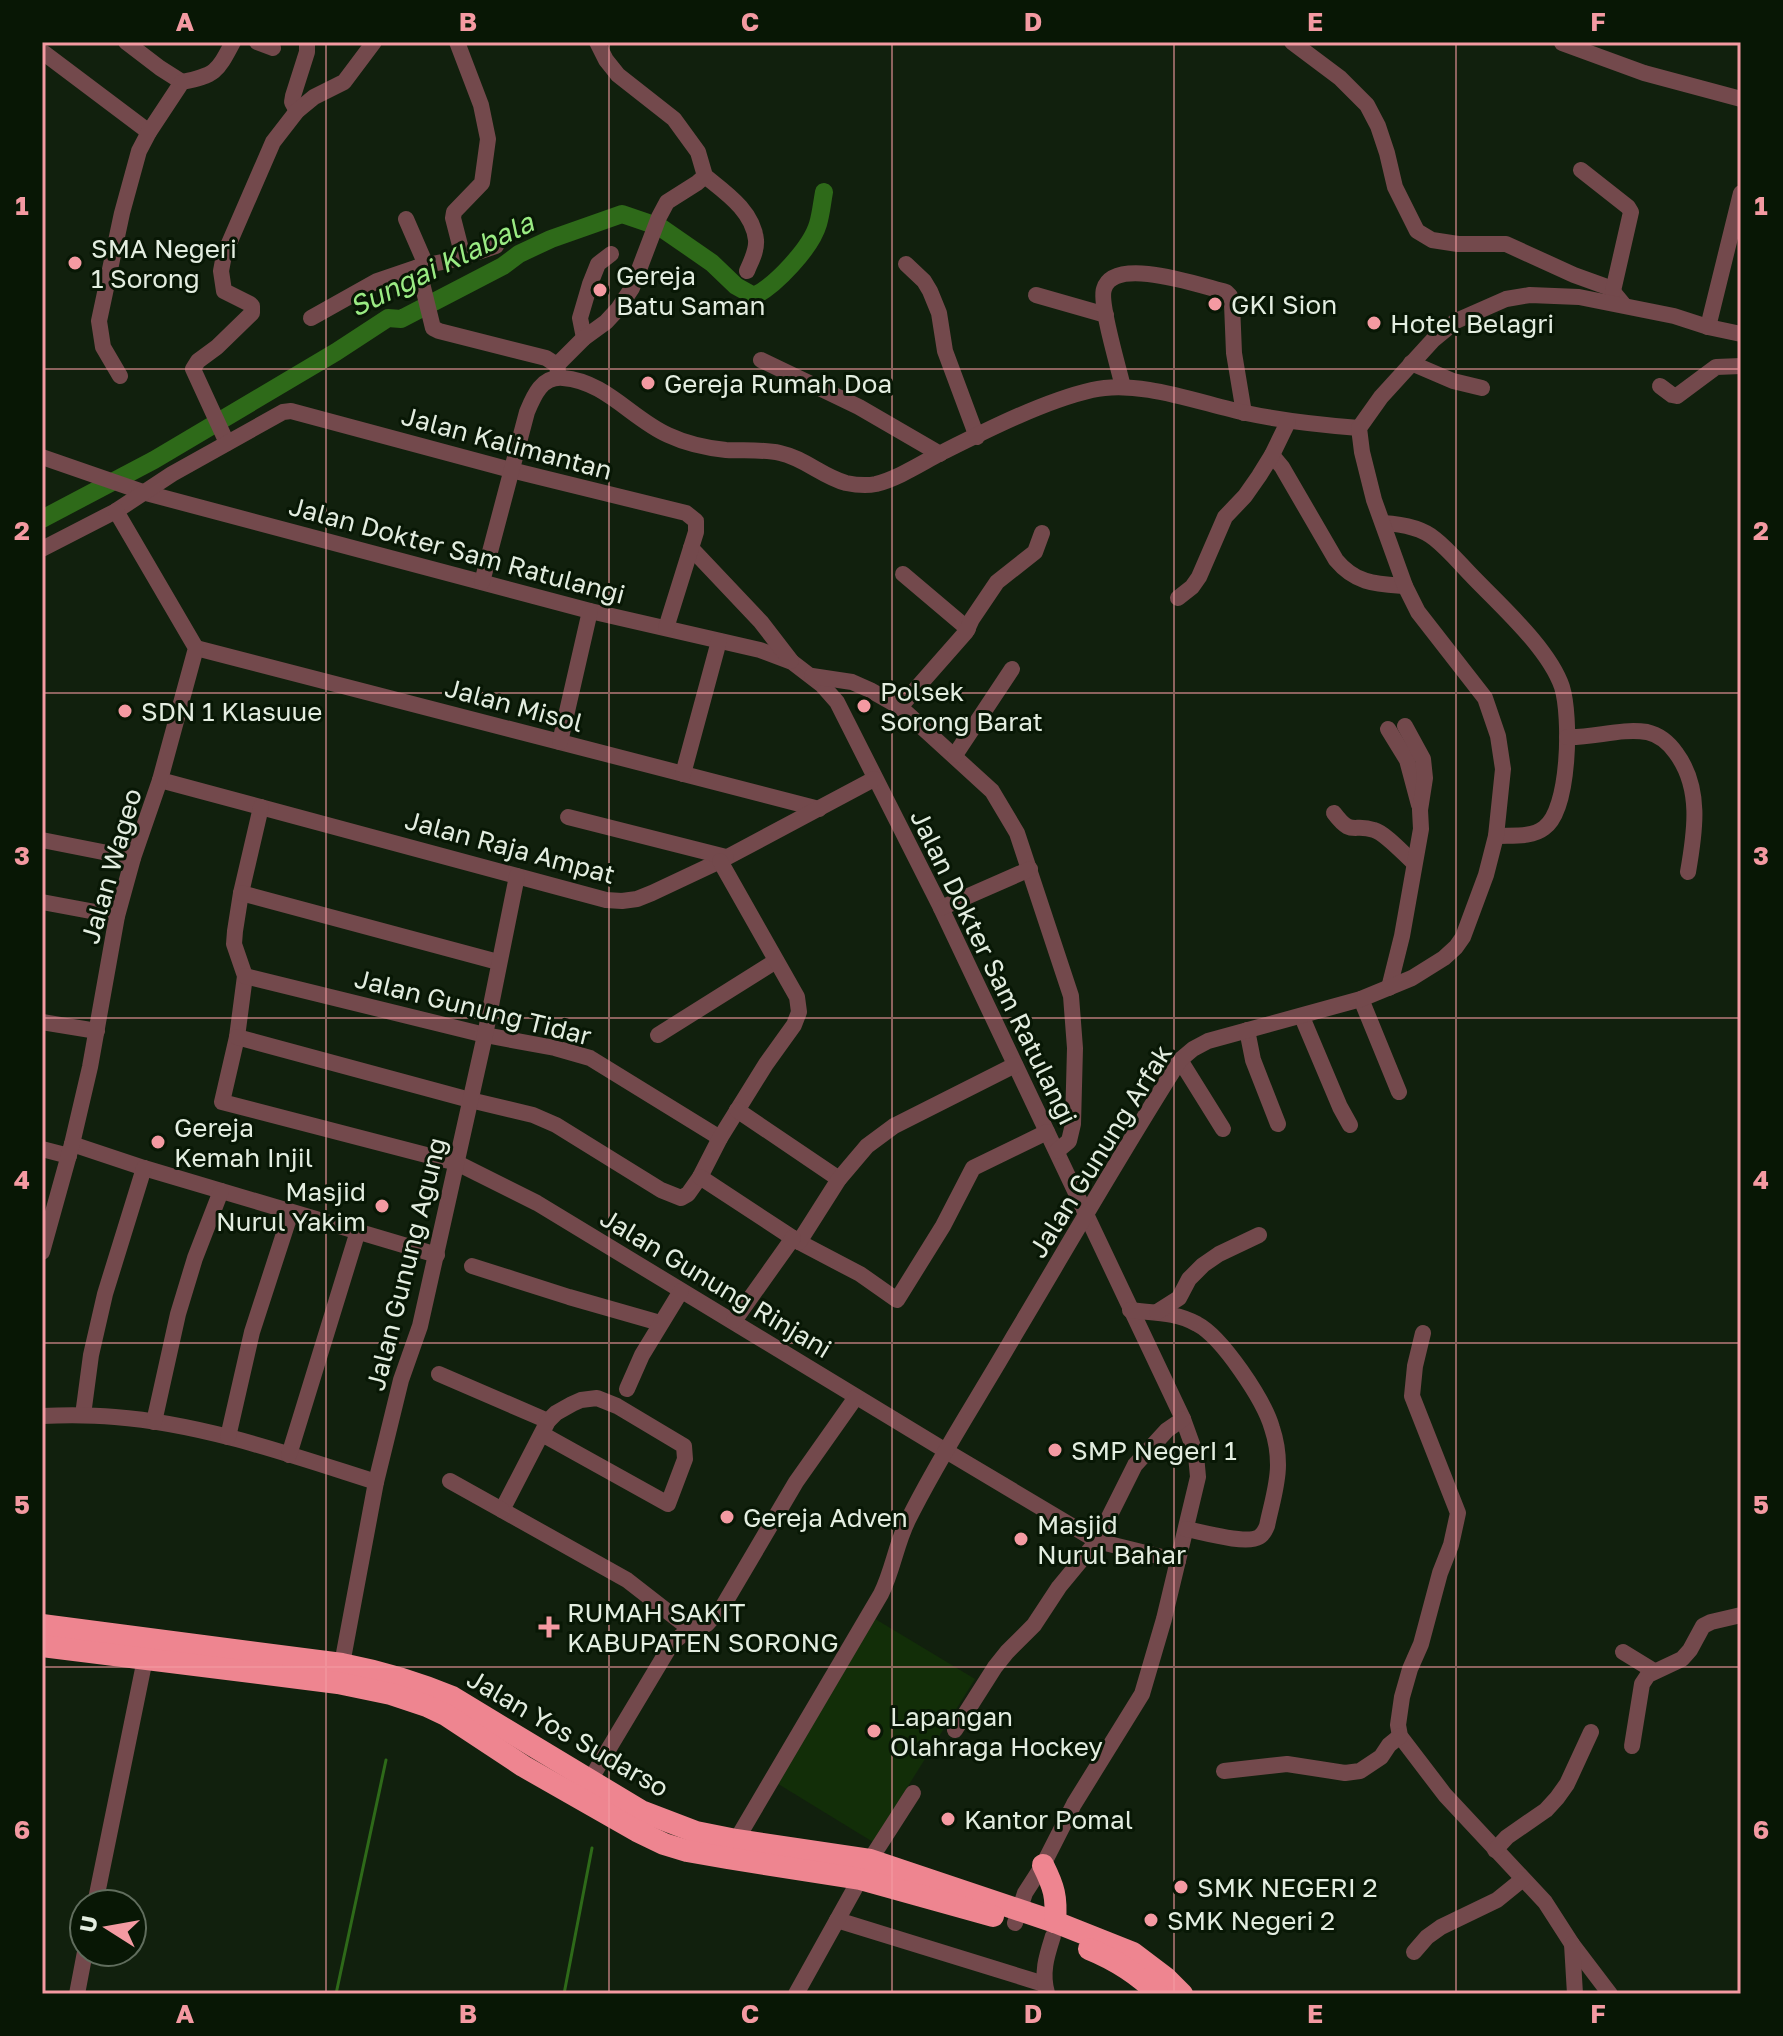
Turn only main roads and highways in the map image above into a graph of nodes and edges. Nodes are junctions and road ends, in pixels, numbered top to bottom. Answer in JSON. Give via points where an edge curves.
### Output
{"nodes":[{"id":1,"x":42,"y":1625,"type":"edge"},
{"id":2,"x":42,"y":1646,"type":"edge"},
{"id":3,"x":449,"y":1706,"type":"junction"},
{"id":4,"x":732,"y":1849,"type":"junction"},
{"id":5,"x":1043,"y":1865,"type":"road end"},
{"id":6,"x":1054,"y":1929,"type":"junction"},
{"id":7,"x":1158,"y":1994,"type":"edge"},
{"id":8,"x":1182,"y":1994,"type":"edge"}],
"edges":[{"from":1,"to":3,"type":"highway","name":"Jalan Yos Sudarso","via":[[342,1664],[422,1684]]},
{"from":2,"to":3,"type":"highway","name":"Jalan Yos Sudarso","via":[[338,1683],[427,1706]]},
{"from":3,"to":4,"type":"highway","name":"Jalan Yos Sudarso","via":[[641,1811]]},
{"from":3,"to":4,"type":"highway","name":"Jalan Yos Sudarso","via":[[523,1766],[637,1831],[676,1847]]},
{"from":4,"to":6,"type":"highway","name":"Jalan Yos Sudarso","via":[[865,1869]]},
{"from":5,"to":6,"type":"highway","via":[[1055,1888]]},
{"from":6,"to":7,"type":"highway","name":"Jalan Yos Sudarso","via":[[1129,1969]]},
{"from":6,"to":8,"type":"highway","name":"Jalan Yos Sudarso","via":[[1133,1953]]}]}
